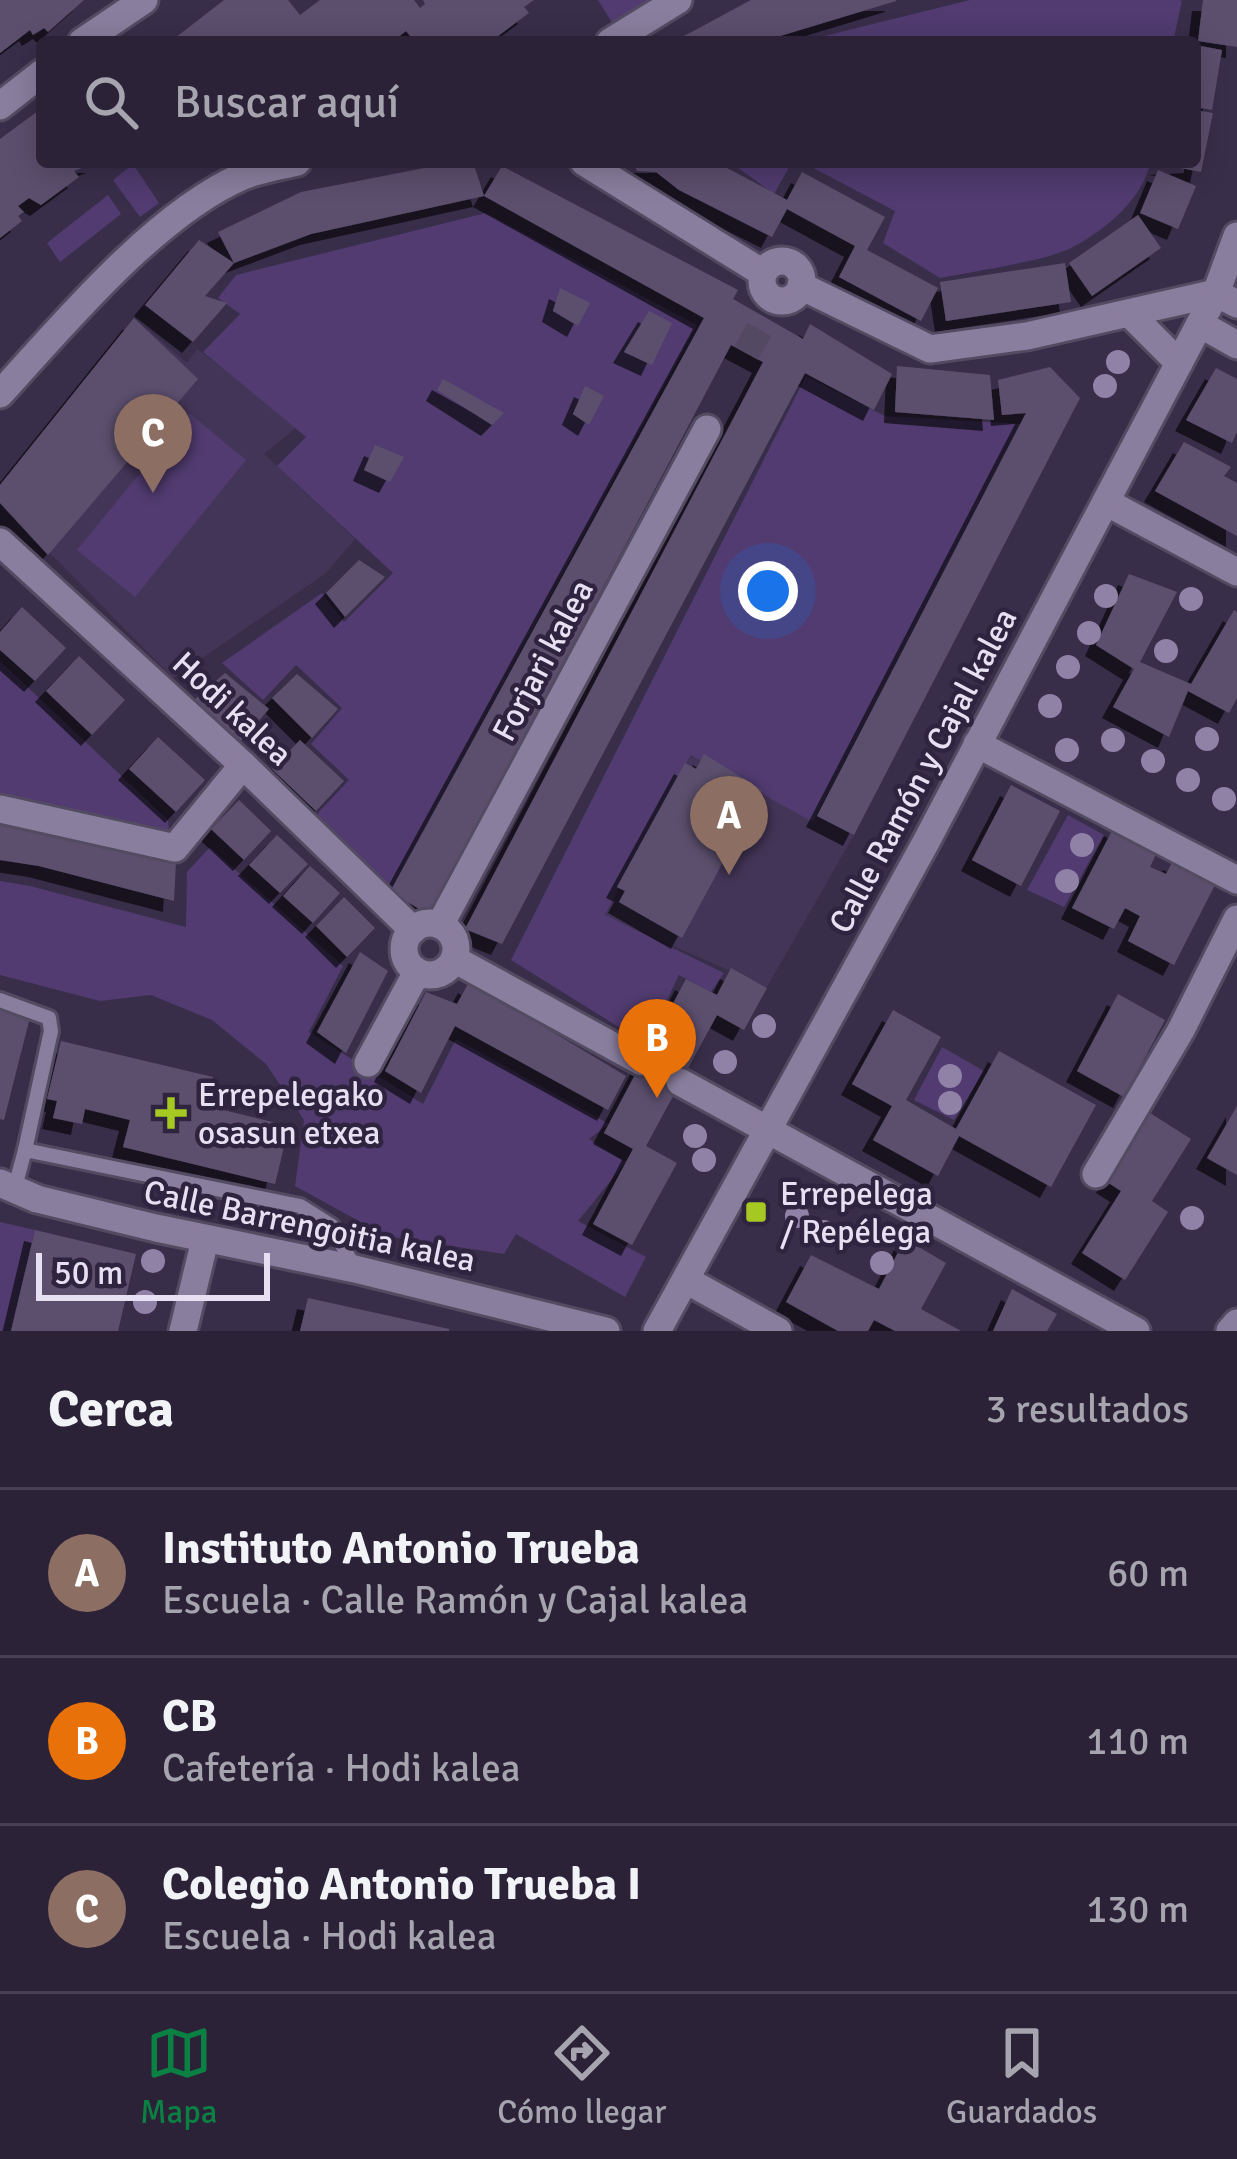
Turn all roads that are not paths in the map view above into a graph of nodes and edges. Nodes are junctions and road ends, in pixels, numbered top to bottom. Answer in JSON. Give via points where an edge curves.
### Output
{"nodes":[{"id":1,"x":144,"y":0,"type":"edge"},
{"id":2,"x":677,"y":0,"type":"edge"},
{"id":3,"x":91,"y":36,"type":"edge"},
{"id":4,"x":620,"y":36,"type":"edge"},
{"id":5,"x":36,"y":78,"type":"edge"},
{"id":6,"x":0,"y":106,"type":"edge"},
{"id":7,"x":273,"y":168,"type":"edge"},
{"id":8,"x":592,"y":168,"type":"edge"},
{"id":9,"x":1237,"y":236,"type":"edge"},
{"id":10,"x":1227,"y":298,"type":"edge"},
{"id":11,"x":1129,"y":313,"type":"junction"},
{"id":12,"x":1199,"y":324,"type":"junction"},
{"id":13,"x":1237,"y":345,"type":"edge"},
{"id":14,"x":1179,"y":363,"type":"junction"},
{"id":15,"x":0,"y":394,"type":"edge"},
{"id":16,"x":706,"y":429,"type":"dead end"},
{"id":17,"x":1106,"y":502,"type":"junction"},
{"id":18,"x":0,"y":542,"type":"edge"},
{"id":19,"x":1237,"y":572,"type":"edge"},
{"id":20,"x":977,"y":744,"type":"junction"},
{"id":21,"x":243,"y":765,"type":"junction"},
{"id":22,"x":0,"y":809,"type":"edge"},
{"id":23,"x":1237,"y":880,"type":"edge"},
{"id":24,"x":1237,"y":919,"type":"edge"},
{"id":25,"x":426,"y":928,"type":"junction"},
{"id":26,"x":454,"y":959,"type":"junction"},
{"id":27,"x":417,"y":972,"type":"junction"},
{"id":28,"x":0,"y":1000,"type":"edge"},
{"id":29,"x":642,"y":1062,"type":"dead end"},
{"id":30,"x":368,"y":1063,"type":"dead end"},
{"id":31,"x":680,"y":1082,"type":"dead end"},
{"id":32,"x":768,"y":1131,"type":"junction"},
{"id":33,"x":25,"y":1150,"type":"junction"},
{"id":34,"x":1096,"y":1174,"type":"dead end"},
{"id":35,"x":7,"y":1185,"type":"edge"},
{"id":36,"x":206,"y":1240,"type":"junction"},
{"id":37,"x":355,"y":1269,"type":"junction"},
{"id":38,"x":686,"y":1280,"type":"junction"},
{"id":39,"x":1237,"y":1323,"type":"edge"},
{"id":40,"x":183,"y":1331,"type":"edge"},
{"id":41,"x":606,"y":1331,"type":"edge"},
{"id":42,"x":657,"y":1331,"type":"edge"},
{"id":43,"x":778,"y":1331,"type":"edge"},
{"id":44,"x":1136,"y":1331,"type":"edge"},
{"id":45,"x":1229,"y":1331,"type":"edge"}],
"edges":[{"from":1,"to":3,"type":"street"},
{"from":2,"to":4,"type":"street"},
{"from":5,"to":6,"type":"street"},
{"from":7,"to":15,"type":"street","via":[[203,199],[151,239]]},
{"from":8,"to":11,"type":"street","via":[[768,297],[788,299],[801,286],[930,349]]},
{"from":9,"to":10,"type":"street","name":"Calle Ramón y Cajal kalea"},
{"from":10,"to":11,"type":"street"},
{"from":10,"to":12,"type":"street","name":"Calle Ramón y Cajal kalea"},
{"from":11,"to":14,"type":"street"},
{"from":12,"to":13,"type":"street"},
{"from":12,"to":14,"type":"street","name":"Calle Ramón y Cajal kalea"},
{"from":14,"to":17,"type":"street","name":"Calle Ramón y Cajal kalea"},
{"from":16,"to":25,"type":"street","name":"Forjari kalea"},
{"from":17,"to":19,"type":"street"},
{"from":17,"to":20,"type":"street","name":"Calle Ramón y Cajal kalea"},
{"from":18,"to":21,"type":"street","name":"Hodi kalea"},
{"from":20,"to":23,"type":"street"},
{"from":20,"to":32,"type":"street","name":"Calle Ramón y Cajal kalea"},
{"from":21,"to":22,"type":"street","via":[[175,848]]},
{"from":21,"to":25,"type":"street","name":"Hodi kalea"},
{"from":24,"to":34,"type":"street"},
{"from":25,"to":26,"type":"street","via":[[455,940]]},
{"from":25,"to":27,"type":"street","via":[[404,952]]},
{"from":26,"to":27,"type":"street","via":[[440,973]]},
{"from":26,"to":29,"type":"street"},
{"from":27,"to":30,"type":"street"},
{"from":28,"to":33,"type":"lane","via":[[40,1011],[52,1031]]},
{"from":31,"to":32,"type":"street"},
{"from":32,"to":38,"type":"street","name":"Calle Ramón y Cajal kalea"},
{"from":32,"to":44,"type":"street"},
{"from":33,"to":35,"type":"lane"},
{"from":33,"to":37,"type":"lane","via":[[300,1206],[332,1226]]},
{"from":35,"to":36,"type":"street","name":"Calle Barrengoitia kalea"},
{"from":36,"to":37,"type":"street","name":"Calle Barrengoitia kalea"},
{"from":36,"to":40,"type":"street"},
{"from":37,"to":41,"type":"street","name":"Calle Barrengoitia kalea"},
{"from":38,"to":42,"type":"street","name":"Calle Ramón y Cajal kalea"},
{"from":38,"to":43,"type":"street"},
{"from":39,"to":45,"type":"street"}]}
